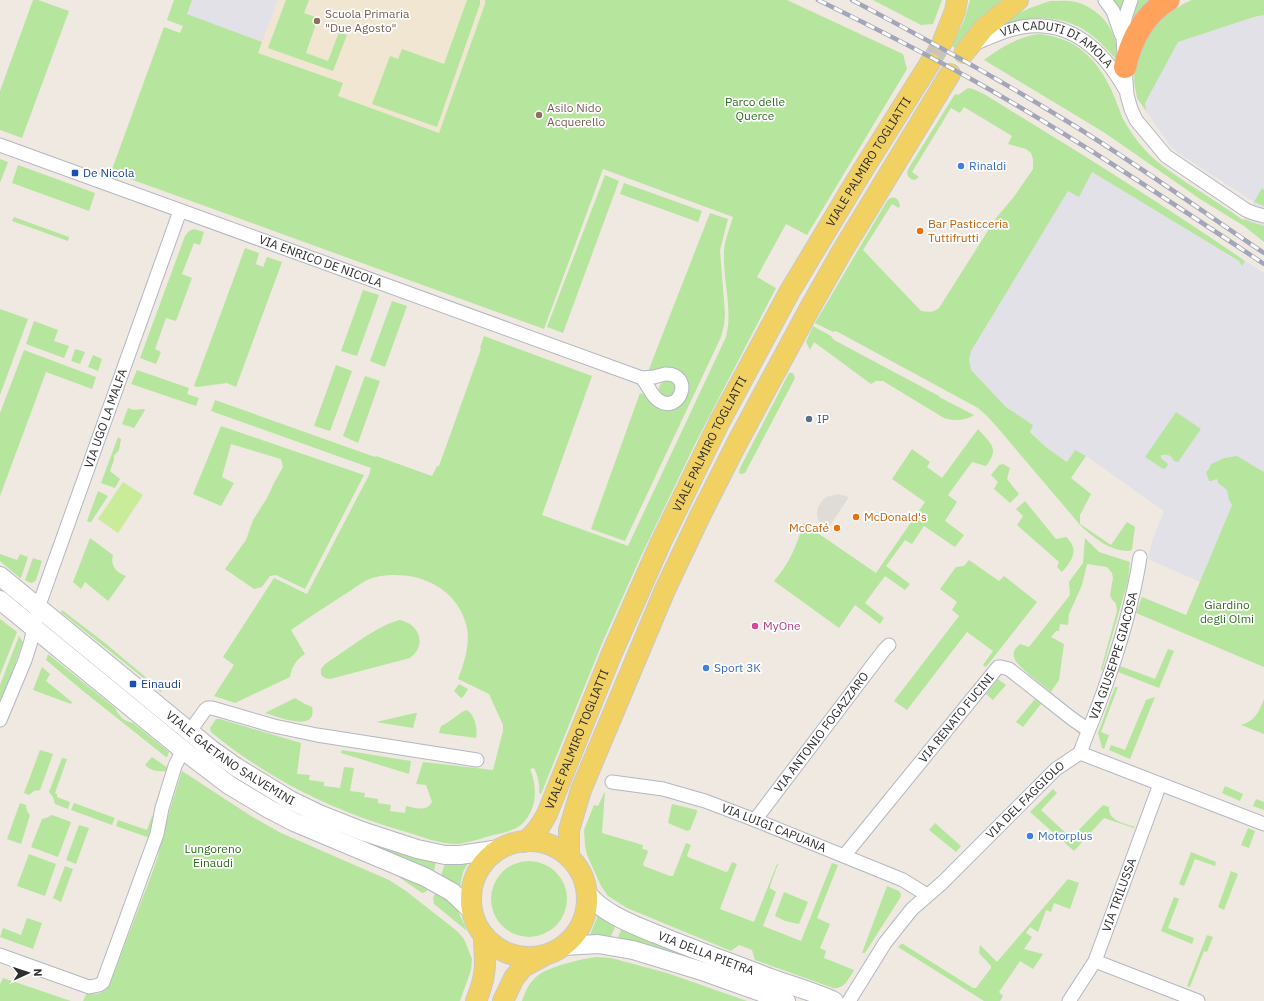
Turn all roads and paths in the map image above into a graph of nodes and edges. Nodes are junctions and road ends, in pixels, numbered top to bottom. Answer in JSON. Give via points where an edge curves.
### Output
{"nodes":[{"id":1,"x":957,"y":0,"type":"edge"},
{"id":2,"x":1018,"y":0,"type":"edge"},
{"id":3,"x":1105,"y":0,"type":"edge"},
{"id":4,"x":1131,"y":0,"type":"edge"},
{"id":5,"x":1168,"y":0,"type":"edge"},
{"id":6,"x":1123,"y":38,"type":"junction"},
{"id":7,"x":943,"y":41,"type":"tunnel mouth"},
{"id":8,"x":967,"y":50,"type":"joint"},
{"id":9,"x":930,"y":63,"type":"tunnel mouth"},
{"id":10,"x":1125,"y":67,"type":"junction"},
{"id":11,"x":950,"y":74,"type":"tunnel mouth"},
{"id":12,"x":1128,"y":95,"type":"junction"},
{"id":13,"x":0,"y":146,"type":"edge"},
{"id":14,"x":180,"y":210,"type":"junction"},
{"id":15,"x":1264,"y":216,"type":"edge"},
{"id":16,"x":642,"y":378,"type":"dead end"},
{"id":17,"x":1140,"y":557,"type":"dead end"},
{"id":18,"x":0,"y":576,"type":"edge"},
{"id":19,"x":0,"y":600,"type":"edge"},
{"id":20,"x":38,"y":608,"type":"junction"},
{"id":21,"x":34,"y":628,"type":"junction"},
{"id":22,"x":889,"y":645,"type":"dead end"},
{"id":23,"x":0,"y":720,"type":"edge"},
{"id":24,"x":1088,"y":730,"type":"junction"},
{"id":25,"x":190,"y":731,"type":"junction"},
{"id":26,"x":183,"y":750,"type":"junction"},
{"id":27,"x":1080,"y":753,"type":"junction"},
{"id":28,"x":477,"y":760,"type":"dead end"},
{"id":29,"x":612,"y":782,"type":"dead end"},
{"id":30,"x":1160,"y":784,"type":"junction"},
{"id":31,"x":755,"y":820,"type":"junction"},
{"id":32,"x":1264,"y":824,"type":"edge"},
{"id":33,"x":524,"y":842,"type":"junction"},
{"id":34,"x":500,"y":849,"type":"junction"},
{"id":35,"x":844,"y":856,"type":"junction"},
{"id":36,"x":569,"y":857,"type":"junction"},
{"id":37,"x":586,"y":891,"type":"junction"},
{"id":38,"x":927,"y":895,"type":"junction"},
{"id":39,"x":472,"y":912,"type":"junction"},
{"id":40,"x":484,"y":936,"type":"junction"},
{"id":41,"x":564,"y":946,"type":"junction"},
{"id":42,"x":0,"y":956,"type":"edge"},
{"id":43,"x":543,"y":956,"type":"junction"},
{"id":44,"x":1095,"y":961,"type":"junction"},
{"id":45,"x":476,"y":1001,"type":"edge"},
{"id":46,"x":503,"y":1001,"type":"edge"},
{"id":47,"x":786,"y":1001,"type":"edge"},
{"id":48,"x":834,"y":1001,"type":"edge"},
{"id":49,"x":849,"y":1001,"type":"edge"},
{"id":50,"x":1069,"y":1001,"type":"edge"},
{"id":51,"x":1198,"y":1001,"type":"edge"}],
"edges":[{"from":1,"to":7,"type":"main road"},
{"from":2,"to":8,"type":"main road","via":[[984,28]]},
{"from":3,"to":6,"type":"street","name":"VIA CADUTI DI AMOLA","via":[[1113,11]]},
{"from":4,"to":6,"type":"street","name":"VIA CADUTI DI AMOLA","via":[[1125,18]]},
{"from":5,"to":10,"type":"highway","via":[[1155,10],[1139,30],[1131,45]]},
{"from":6,"to":10,"type":"street","name":"VIA CADUTI DI AMOLA"},
{"from":8,"to":12,"type":"street","name":"VIA CADUTI DI AMOLA","via":[[1007,30],[1036,26],[1062,30],[1093,46]]},
{"from":9,"to":33,"type":"main road","name":"VIALE PALMIRO TOGLIATTI","via":[[798,278],[719,423],[661,542],[612,653],[547,814],[536,832]]},
{"from":10,"to":12,"type":"street","name":"VIA CADUTI DI AMOLA"},
{"from":11,"to":36,"type":"main road","name":"VIALE PALMIRO TOGLIATTI","via":[[811,306],[700,516],[665,590],[581,790],[569,830]]},
{"from":12,"to":15,"type":"street","name":"VIA CADUTI DI AMOLA","via":[[1136,120],[1166,156],[1246,210]]},
{"from":13,"to":14,"type":"street","name":"VIA ENRICO DE NICOLA"},
{"from":14,"to":16,"type":"street","name":"VIA ENRICO DE NICOLA"},
{"from":14,"to":20,"type":"street","name":"VIA UGO LA MALFA"},
{"from":17,"to":24,"type":"street","name":"VIA GIUSEPPE GIACOSA","via":[[1128,616]]},
{"from":18,"to":20,"type":"main road","name":"VIALE GAETANO SALVEMINI"},
{"from":19,"to":21,"type":"main road","name":"VIALE GAETANO SALVEMINI"},
{"from":20,"to":21,"type":"street","name":"VIA UGO LA MALFA"},
{"from":20,"to":25,"type":"main road","name":"VIALE GAETANO SALVEMINI"},
{"from":21,"to":23,"type":"street","name":"VIA UGO LA MALFA","via":[[25,660]]},
{"from":21,"to":26,"type":"main road","name":"VIALE GAETANO SALVEMINI"},
{"from":22,"to":31,"type":"street","name":"VIA ANTONIO FOGAZZARO"},
{"from":24,"to":27,"type":"street","name":"VIA GIUSEPPE GIACOSA"},
{"from":24,"to":35,"type":"street","name":"VIA RENATO FUCINI","via":[[1009,669],[998,667]]},
{"from":25,"to":28,"type":"street","via":[[205,710],[212,708],[274,726],[318,735]]},
{"from":25,"to":34,"type":"main road","name":"VIALE GAETANO SALVEMINI","via":[[236,767],[284,797],[362,831],[417,849],[445,855]]},
{"from":26,"to":39,"type":"main road","name":"VIALE GAETANO SALVEMINI","via":[[229,785],[269,809],[425,876],[452,892]]},
{"from":26,"to":42,"type":"street","via":[[175,766],[156,834],[103,982],[94,987],[85,986]]},
{"from":27,"to":30,"type":"street"},
{"from":27,"to":38,"type":"street","name":"VIA DEL FAGGIOLO","via":[[1056,769]]},
{"from":29,"to":31,"type":"street","name":"VIA LUIGI CAPUANA","via":[[678,792]]},
{"from":30,"to":32,"type":"street"},
{"from":30,"to":44,"type":"street","name":"VIA TRILUSSA"},
{"from":31,"to":35,"type":"street","name":"VIA LUIGI CAPUANA"},
{"from":33,"to":34,"type":"main road"},
{"from":33,"to":36,"type":"main road","via":[[535,841],[545,844]]},
{"from":34,"to":39,"type":"main road","via":[[484,862],[476,875],[471,890]]},
{"from":35,"to":38,"type":"street","name":"VIA LUIGI CAPUANA","via":[[902,880]]},
{"from":36,"to":37,"type":"main road","via":[[580,872]]},
{"from":37,"to":41,"type":"main road","via":[[581,924]]},
{"from":37,"to":48,"type":"main road","name":"VIA DELLA PIETRA","via":[[600,906],[640,927]]},
{"from":38,"to":49,"type":"street","name":"VIA DEL FAGGIOLO","via":[[894,931]]},
{"from":39,"to":40,"type":"main road"},
{"from":40,"to":43,"type":"main road","via":[[496,947],[510,954],[526,957]]},
{"from":40,"to":45,"type":"main road","via":[[484,974]]},
{"from":41,"to":43,"type":"main road"},
{"from":41,"to":47,"type":"main road","name":"VIA DELLA PIETRA","via":[[598,944],[633,950]]},
{"from":43,"to":46,"type":"main road","via":[[523,967],[514,978]]},
{"from":44,"to":50,"type":"street","name":"VIA TRILUSSA"},
{"from":44,"to":51,"type":"street"}]}
